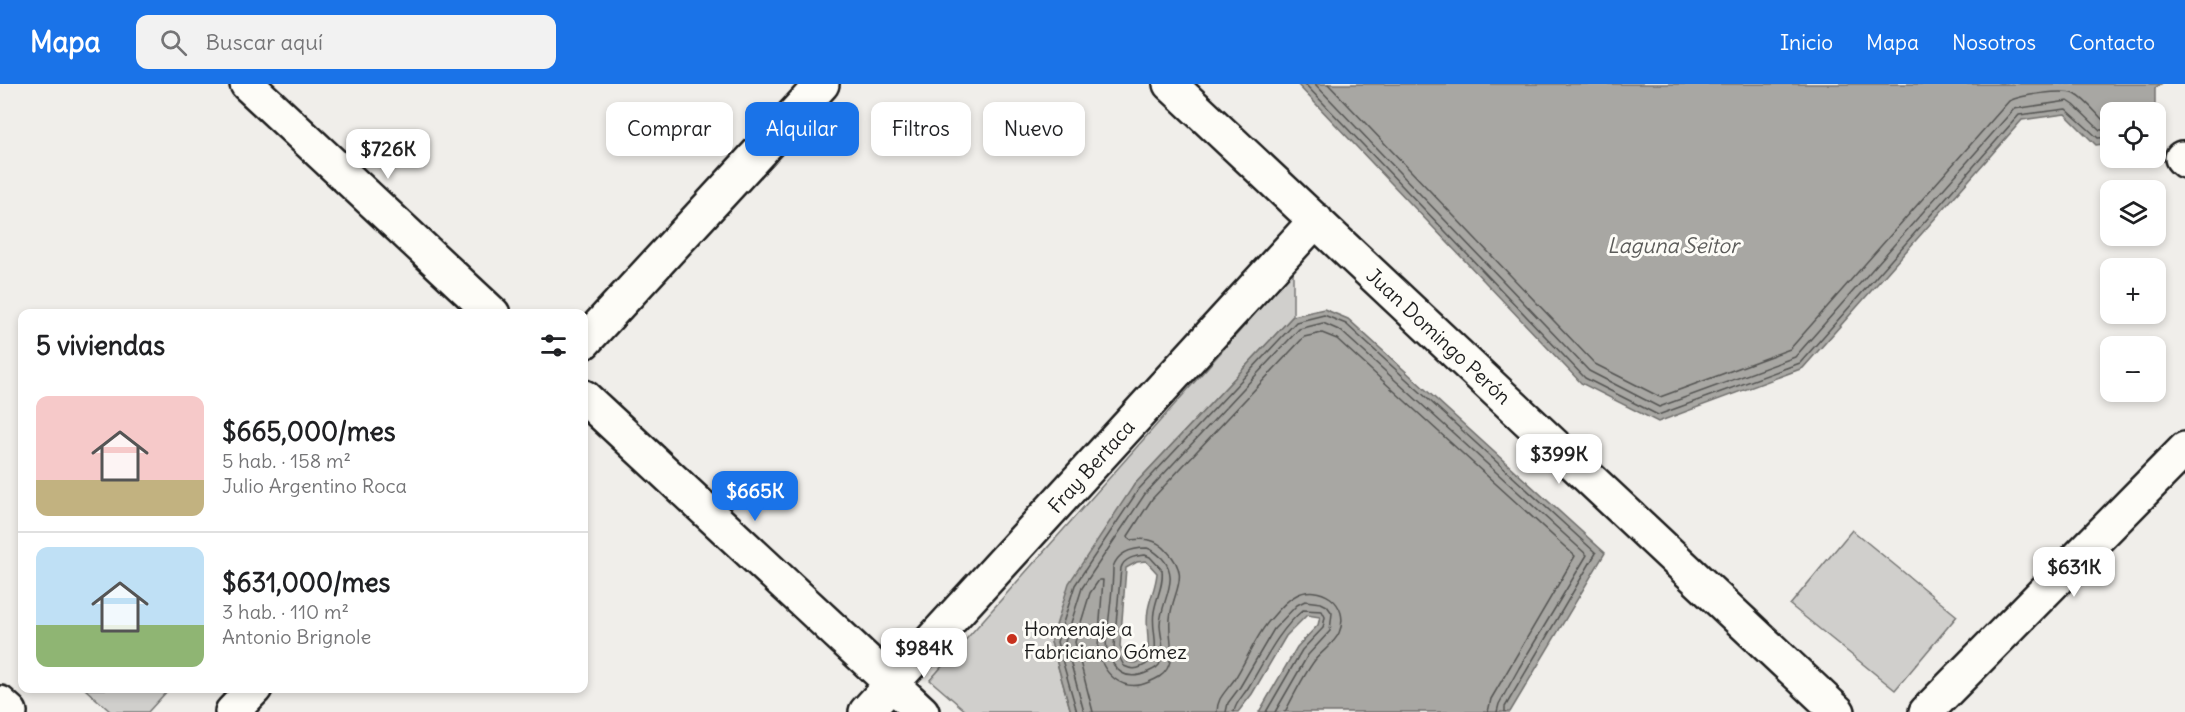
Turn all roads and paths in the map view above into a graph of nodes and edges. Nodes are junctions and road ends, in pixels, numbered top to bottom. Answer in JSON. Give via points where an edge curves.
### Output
{"nodes":[{"id":1,"x":247,"y":84,"type":"edge"},
{"id":2,"x":822,"y":84,"type":"edge"},
{"id":3,"x":1170,"y":84,"type":"edge"},
{"id":4,"x":1316,"y":220,"type":"junction"},
{"id":5,"x":488,"y":309,"type":"edge"},
{"id":6,"x":588,"y":338,"type":"edge"},
{"id":7,"x":588,"y":401,"type":"edge"},
{"id":8,"x":2185,"y":449,"type":"edge"},
{"id":9,"x":892,"y":684,"type":"junction"},
{"id":10,"x":250,"y":693,"type":"edge"},
{"id":11,"x":0,"y":703,"type":"edge"},
{"id":12,"x":10,"y":712,"type":"edge"},
{"id":13,"x":232,"y":712,"type":"edge"},
{"id":14,"x":866,"y":712,"type":"edge"},
{"id":15,"x":922,"y":712,"type":"edge"},
{"id":16,"x":1838,"y":712,"type":"edge"},
{"id":17,"x":1926,"y":712,"type":"edge"}],
"edges":[{"from":1,"to":5,"type":"street"},
{"from":2,"to":6,"type":"street"},
{"from":3,"to":4,"type":"street","name":"Juan Domingo Perón"},
{"from":4,"to":9,"type":"street","name":"Fray Bertaca"},
{"from":4,"to":16,"type":"street","name":"Juan Domingo Perón"},
{"from":7,"to":9,"type":"street"},
{"from":8,"to":17,"type":"street"},
{"from":9,"to":14,"type":"street","name":"Fray Bertaca"},
{"from":9,"to":15,"type":"street"},
{"from":10,"to":13,"type":"street"},
{"from":11,"to":12,"type":"street"}]}
